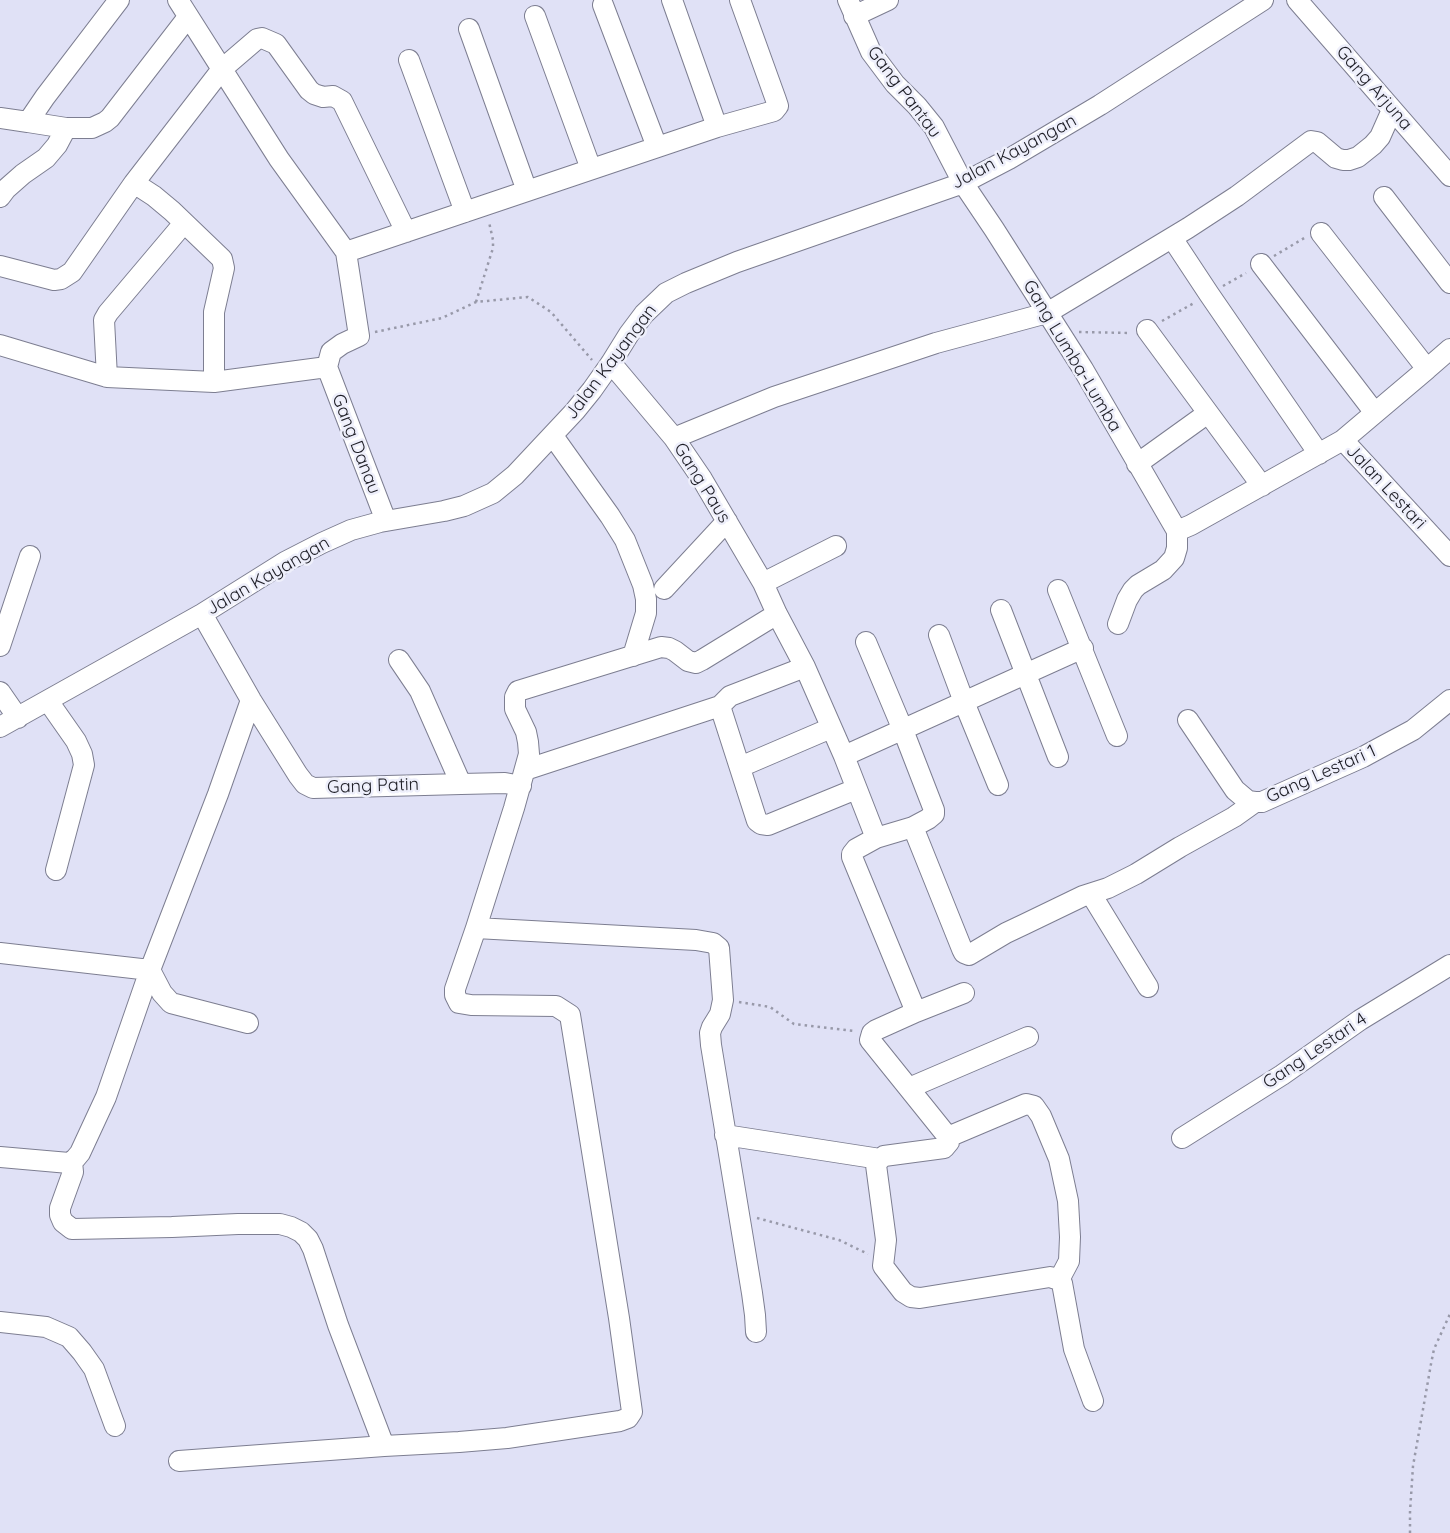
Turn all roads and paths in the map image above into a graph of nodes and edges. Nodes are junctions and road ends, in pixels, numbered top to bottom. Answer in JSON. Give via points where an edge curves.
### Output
{"nodes":[{"id":1,"x":119,"y":0,"type":"edge"},
{"id":2,"x":672,"y":0,"type":"edge"},
{"id":3,"x":740,"y":0,"type":"edge"},
{"id":4,"x":888,"y":0,"type":"edge"},
{"id":5,"x":1264,"y":0,"type":"edge"},
{"id":6,"x":1297,"y":0,"type":"edge"},
{"id":7,"x":603,"y":5,"type":"dead end"},
{"id":8,"x":183,"y":8,"type":"edge"},
{"id":9,"x":851,"y":8,"type":"edge"},
{"id":10,"x":535,"y":16,"type":"dead end"},
{"id":11,"x":469,"y":29,"type":"dead end"},
{"id":12,"x":409,"y":60,"type":"dead end"},
{"id":13,"x":222,"y":69,"type":"junction"},
{"id":14,"x":1392,"y":110,"type":"junction"},
{"id":15,"x":0,"y":118,"type":"edge"},
{"id":16,"x":28,"y":122,"type":"junction"},
{"id":17,"x":717,"y":127,"type":"junction"},
{"id":18,"x":66,"y":128,"type":"junction"},
{"id":19,"x":657,"y":148,"type":"junction"},
{"id":20,"x":592,"y":169,"type":"junction"},
{"id":21,"x":1450,"y":176,"type":"edge"},
{"id":22,"x":134,"y":183,"type":"junction"},
{"id":23,"x":963,"y":183,"type":"junction"},
{"id":24,"x":527,"y":191,"type":"junction"},
{"id":25,"x":0,"y":197,"type":"edge"},
{"id":26,"x":1384,"y":197,"type":"dead end"},
{"id":27,"x":474,"y":209,"type":"junction"},
{"id":28,"x":184,"y":223,"type":"junction"},
{"id":29,"x":406,"y":232,"type":"junction"},
{"id":30,"x":1321,"y":233,"type":"joint"},
{"id":31,"x":1172,"y":238,"type":"junction"},
{"id":32,"x":346,"y":252,"type":"junction"},
{"id":33,"x":1261,"y":264,"type":"junction"},
{"id":34,"x":0,"y":266,"type":"edge"},
{"id":35,"x":1450,"y":283,"type":"edge"},
{"id":36,"x":1209,"y":294,"type":"junction"},
{"id":37,"x":476,"y":302,"type":"junction"},
{"id":38,"x":1047,"y":313,"type":"junction"},
{"id":39,"x":1147,"y":330,"type":"dead end"},
{"id":40,"x":359,"y":336,"type":"junction"},
{"id":41,"x":0,"y":345,"type":"edge"},
{"id":42,"x":1450,"y":349,"type":"edge"},
{"id":43,"x":327,"y":368,"type":"junction"},
{"id":44,"x":608,"y":368,"type":"junction"},
{"id":45,"x":1426,"y":369,"type":"junction"},
{"id":46,"x":107,"y":377,"type":"junction"},
{"id":47,"x":214,"y":382,"type":"junction"},
{"id":48,"x":1375,"y":413,"type":"junction"},
{"id":49,"x":1208,"y":414,"type":"junction"},
{"id":50,"x":553,"y":436,"type":"junction"},
{"id":51,"x":674,"y":438,"type":"junction"},
{"id":52,"x":1343,"y":440,"type":"junction"},
{"id":53,"x":1320,"y":454,"type":"junction"},
{"id":54,"x":1137,"y":464,"type":"junction"},
{"id":55,"x":1262,"y":486,"type":"junction"},
{"id":56,"x":386,"y":521,"type":"junction"},
{"id":57,"x":727,"y":521,"type":"junction"},
{"id":58,"x":1177,"y":531,"type":"junction"},
{"id":59,"x":836,"y":546,"type":"dead end"},
{"id":60,"x":30,"y":556,"type":"dead end"},
{"id":61,"x":1450,"y":556,"type":"edge"},
{"id":62,"x":763,"y":583,"type":"junction"},
{"id":63,"x":664,"y":589,"type":"dead end"},
{"id":64,"x":1058,"y":590,"type":"dead end"},
{"id":65,"x":1000,"y":610,"type":"dead end"},
{"id":66,"x":202,"y":614,"type":"junction"},
{"id":67,"x":777,"y":614,"type":"junction"},
{"id":68,"x":1118,"y":624,"type":"dead end"},
{"id":69,"x":939,"y":635,"type":"dead end"},
{"id":70,"x":866,"y":642,"type":"dead end"},
{"id":71,"x":0,"y":646,"type":"edge"},
{"id":72,"x":1083,"y":648,"type":"junction"},
{"id":73,"x":632,"y":656,"type":"junction"},
{"id":74,"x":399,"y":660,"type":"dead end"},
{"id":75,"x":805,"y":667,"type":"junction"},
{"id":76,"x":1025,"y":674,"type":"junction"},
{"id":77,"x":0,"y":692,"type":"edge"},
{"id":78,"x":251,"y":700,"type":"junction"},
{"id":79,"x":1450,"y":700,"type":"edge"},
{"id":80,"x":48,"y":701,"type":"junction"},
{"id":81,"x":964,"y":702,"type":"junction"},
{"id":82,"x":720,"y":706,"type":"junction"},
{"id":83,"x":18,"y":718,"type":"junction"},
{"id":84,"x":1188,"y":720,"type":"dead end"},
{"id":85,"x":0,"y":727,"type":"edge"},
{"id":86,"x":831,"y":728,"type":"junction"},
{"id":87,"x":903,"y":730,"type":"junction"},
{"id":88,"x":1117,"y":736,"type":"dead end"},
{"id":89,"x":844,"y":756,"type":"junction"},
{"id":90,"x":1058,"y":757,"type":"dead end"},
{"id":91,"x":740,"y":767,"type":"junction"},
{"id":92,"x":523,"y":778,"type":"junction"},
{"id":93,"x":461,"y":784,"type":"junction"},
{"id":94,"x":998,"y":785,"type":"dead end"},
{"id":95,"x":856,"y":789,"type":"junction"},
{"id":96,"x":1256,"y":802,"type":"junction"},
{"id":97,"x":913,"y":827,"type":"junction"},
{"id":98,"x":876,"y":838,"type":"junction"},
{"id":99,"x":56,"y":870,"type":"dead end"},
{"id":100,"x":1091,"y":894,"type":"junction"},
{"id":101,"x":476,"y":928,"type":"junction"},
{"id":102,"x":0,"y":953,"type":"edge"},
{"id":103,"x":1450,"y":965,"type":"edge"},
{"id":104,"x":150,"y":970,"type":"junction"},
{"id":105,"x":1148,"y":987,"type":"dead end"},
{"id":106,"x":964,"y":993,"type":"dead end"},
{"id":107,"x":723,"y":1000,"type":"junction"},
{"id":108,"x":916,"y":1012,"type":"junction"},
{"id":109,"x":248,"y":1023,"type":"dead end"},
{"id":110,"x":872,"y":1033,"type":"junction"},
{"id":111,"x":1028,"y":1037,"type":"dead end"},
{"id":112,"x":908,"y":1088,"type":"junction"},
{"id":113,"x":726,"y":1135,"type":"junction"},
{"id":114,"x":948,"y":1137,"type":"junction"},
{"id":115,"x":1182,"y":1138,"type":"dead end"},
{"id":116,"x":0,"y":1157,"type":"edge"},
{"id":117,"x":880,"y":1159,"type":"junction"},
{"id":118,"x":72,"y":1162,"type":"junction"},
{"id":119,"x":739,"y":1213,"type":"junction"},
{"id":120,"x":882,"y":1266,"type":"junction"},
{"id":121,"x":1059,"y":1280,"type":"junction"},
{"id":122,"x":1450,"y":1314,"type":"edge"},
{"id":123,"x":0,"y":1322,"type":"edge"},
{"id":124,"x":756,"y":1332,"type":"dead end"},
{"id":125,"x":1093,"y":1401,"type":"dead end"},
{"id":126,"x":114,"y":1426,"type":"dead end"},
{"id":127,"x":384,"y":1446,"type":"junction"},
{"id":128,"x":178,"y":1460,"type":"dead end"},
{"id":129,"x":1410,"y":1533,"type":"edge"}],
"edges":[{"from":1,"to":16,"type":"street"},
{"from":2,"to":17,"type":"street"},
{"from":3,"to":17,"type":"street","via":[[778,106],[774,111]]},
{"from":4,"to":9,"type":"street"},
{"from":5,"to":23,"type":"street","name":"Jalan Kayangan","via":[[1100,105]]},
{"from":6,"to":14,"type":"street","name":"Gang Arjuna"},
{"from":7,"to":19,"type":"street"},
{"from":8,"to":13,"type":"street"},
{"from":8,"to":18,"type":"street","via":[[110,118],[92,128]]},
{"from":9,"to":23,"type":"street","name":"Gang Pantau","via":[[871,52],[894,84],[934,126]]},
{"from":10,"to":20,"type":"street"},
{"from":11,"to":24,"type":"street"},
{"from":12,"to":27,"type":"street"},
{"from":13,"to":22,"type":"street"},
{"from":13,"to":29,"type":"street","via":[[262,38],[276,44],[314,94],[333,96],[342,101]]},
{"from":13,"to":32,"type":"street"},
{"from":14,"to":21,"type":"street","name":"Gang Arjuna"},
{"from":14,"to":31,"type":"street","via":[[1380,136],[1358,157],[1349,160],[1336,158],[1311,141],[1237,196]]},
{"from":15,"to":16,"type":"street"},
{"from":16,"to":18,"type":"street"},
{"from":17,"to":19,"type":"street"},
{"from":18,"to":25,"type":"street","via":[[46,158],[23,174]]},
{"from":19,"to":20,"type":"street"},
{"from":20,"to":24,"type":"street"},
{"from":22,"to":28,"type":"street"},
{"from":22,"to":34,"type":"street","via":[[67,277],[54,280]]},
{"from":23,"to":38,"type":"street","name":"Gang Lumba-Lumba"},
{"from":23,"to":44,"type":"street","name":"Jalan Kayangan","via":[[737,262],[666,293],[628,334]]},
{"from":24,"to":27,"type":"street"},
{"from":26,"to":35,"type":"street"},
{"from":27,"to":29,"type":"street"},
{"from":27,"to":37,"type":"path","via":[[490,225],[493,240]]},
{"from":28,"to":46,"type":"street","via":[[108,312],[104,320]]},
{"from":28,"to":47,"type":"street","via":[[224,263],[214,312]]},
{"from":29,"to":32,"type":"street"},
{"from":30,"to":33,"type":"path","via":[[1311,234]]},
{"from":30,"to":45,"type":"street"},
{"from":31,"to":36,"type":"street"},
{"from":31,"to":38,"type":"street"},
{"from":32,"to":40,"type":"street"},
{"from":33,"to":36,"type":"path"},
{"from":33,"to":48,"type":"street"},
{"from":36,"to":53,"type":"street"},
{"from":37,"to":40,"type":"path","via":[[442,318]]},
{"from":37,"to":44,"type":"path","via":[[528,297],[551,312]]},
{"from":38,"to":51,"type":"street","via":[[936,343],[774,397]]},
{"from":38,"to":54,"type":"street","name":"Gang Lumba-Lumba"},
{"from":39,"to":49,"type":"street"},
{"from":40,"to":43,"type":"street","via":[[332,352]]},
{"from":41,"to":46,"type":"street"},
{"from":42,"to":45,"type":"street"},
{"from":43,"to":47,"type":"street"},
{"from":43,"to":56,"type":"street","name":"Gang Danau"},
{"from":44,"to":50,"type":"street","name":"Jalan Kayangan"},
{"from":44,"to":51,"type":"street","name":"Gang Paus"},
{"from":45,"to":48,"type":"street"},
{"from":46,"to":47,"type":"street"},
{"from":48,"to":52,"type":"street"},
{"from":49,"to":54,"type":"street"},
{"from":49,"to":55,"type":"street"},
{"from":50,"to":56,"type":"street","name":"Jalan Kayangan","via":[[515,475],[484,498],[444,511]]},
{"from":50,"to":73,"type":"street","via":[[625,540],[643,585],[646,613]]},
{"from":51,"to":57,"type":"street","name":"Gang Paus"},
{"from":52,"to":53,"type":"street"},
{"from":52,"to":61,"type":"street","name":"Jalan Lestari"},
{"from":53,"to":55,"type":"street"},
{"from":54,"to":58,"type":"street","name":"Gang Lumba-Lumba"},
{"from":55,"to":58,"type":"street"},
{"from":56,"to":66,"type":"street","name":"Jalan Kayangan","via":[[351,530],[285,562]]},
{"from":57,"to":62,"type":"street","name":"Gang Paus"},
{"from":57,"to":63,"type":"street"},
{"from":58,"to":68,"type":"street","via":[[1174,558],[1163,570],[1133,590]]},
{"from":59,"to":62,"type":"street"},
{"from":60,"to":71,"type":"street"},
{"from":62,"to":67,"type":"street","name":"Gang Paus"},
{"from":64,"to":72,"type":"street"},
{"from":65,"to":76,"type":"street"},
{"from":66,"to":78,"type":"street","name":"Gang Patin"},
{"from":66,"to":80,"type":"street","name":"Jalan Kayangan"},
{"from":67,"to":73,"type":"street","via":[[696,663],[669,648]]},
{"from":67,"to":75,"type":"street","name":"Gang Paus"},
{"from":69,"to":81,"type":"street"},
{"from":70,"to":87,"type":"street"},
{"from":72,"to":76,"type":"street"},
{"from":72,"to":88,"type":"street"},
{"from":73,"to":92,"type":"street","via":[[518,691],[514,709],[526,732],[529,754]]},
{"from":74,"to":93,"type":"street","via":[[420,691]]},
{"from":75,"to":82,"type":"street","via":[[730,696]]},
{"from":75,"to":86,"type":"street","name":"Gang Paus"},
{"from":76,"to":81,"type":"street"},
{"from":76,"to":90,"type":"street"},
{"from":77,"to":83,"type":"street"},
{"from":78,"to":93,"type":"street","name":"Gang Patin","via":[[298,775],[305,784],[314,788]]},
{"from":78,"to":104,"type":"street"},
{"from":79,"to":96,"type":"street","name":"Gang Lestari 1","via":[[1413,730],[1385,746]]},
{"from":80,"to":83,"type":"street","name":"Jalan Kayangan"},
{"from":80,"to":99,"type":"street","via":[[76,741],[84,765]]},
{"from":81,"to":87,"type":"street"},
{"from":81,"to":94,"type":"street"},
{"from":82,"to":91,"type":"street"},
{"from":82,"to":92,"type":"street"},
{"from":83,"to":85,"type":"street","name":"Jalan Kayangan"},
{"from":84,"to":96,"type":"street","name":"Gang Lestari 1","via":[[1236,790],[1248,801]]},
{"from":86,"to":89,"type":"street","name":"Gang Paus"},
{"from":86,"to":91,"type":"street"},
{"from":87,"to":89,"type":"street"},
{"from":87,"to":97,"type":"street","via":[[934,810],[932,817]]},
{"from":89,"to":95,"type":"street","name":"Gang Paus"},
{"from":91,"to":95,"type":"street","via":[[758,821],[764,825]]},
{"from":92,"to":93,"type":"street","name":"Gang Patin","via":[[505,783]]},
{"from":92,"to":101,"type":"street"},
{"from":95,"to":98,"type":"street","name":"Gang Paus"},
{"from":96,"to":100,"type":"street","via":[[1136,874]]},
{"from":97,"to":98,"type":"street"},
{"from":97,"to":100,"type":"street","via":[[967,955],[1006,933]]},
{"from":98,"to":108,"type":"street","via":[[856,849],[852,857]]},
{"from":100,"to":105,"type":"street"},
{"from":101,"to":107,"type":"street","via":[[713,943],[719,948]]},
{"from":101,"to":127,"type":"street","via":[[455,989],[459,1002],[471,1005],[556,1006],[570,1015],[632,1412],[625,1420],[507,1438]]},
{"from":102,"to":104,"type":"street"},
{"from":103,"to":115,"type":"street","name":"Gang Lestari 4","via":[[1360,1020],[1282,1075]]},
{"from":104,"to":109,"type":"street","via":[[171,1003]]},
{"from":104,"to":118,"type":"street","via":[[106,1097],[80,1153]]},
{"from":106,"to":108,"type":"street"},
{"from":107,"to":110,"type":"path","via":[[770,1007],[794,1024]]},
{"from":107,"to":113,"type":"street","via":[[710,1033]]},
{"from":108,"to":110,"type":"street"},
{"from":110,"to":112,"type":"street","via":[[870,1040]]},
{"from":111,"to":112,"type":"street"},
{"from":112,"to":114,"type":"street"},
{"from":113,"to":117,"type":"street"},
{"from":113,"to":119,"type":"street"},
{"from":114,"to":117,"type":"street","via":[[949,1142],[944,1148]]},
{"from":114,"to":121,"type":"street","via":[[1026,1104],[1034,1106],[1059,1159],[1068,1202],[1069,1261]]},
{"from":116,"to":118,"type":"street"},
{"from":117,"to":120,"type":"street","via":[[876,1165],[886,1240]]},
{"from":118,"to":127,"type":"street","via":[[73,1172],[60,1216],[72,1229],[280,1224],[292,1227],[308,1238]]},
{"from":119,"to":120,"type":"path","via":[[840,1240]]},
{"from":119,"to":124,"type":"street"},
{"from":120,"to":121,"type":"street","via":[[903,1292],[920,1298],[1050,1277]]},
{"from":121,"to":125,"type":"street","via":[[1074,1349]]},
{"from":122,"to":129,"type":"path","via":[[1430,1364],[1412,1466]]},
{"from":123,"to":126,"type":"street","via":[[46,1328],[69,1337],[94,1369]]},
{"from":127,"to":128,"type":"street"}]}
